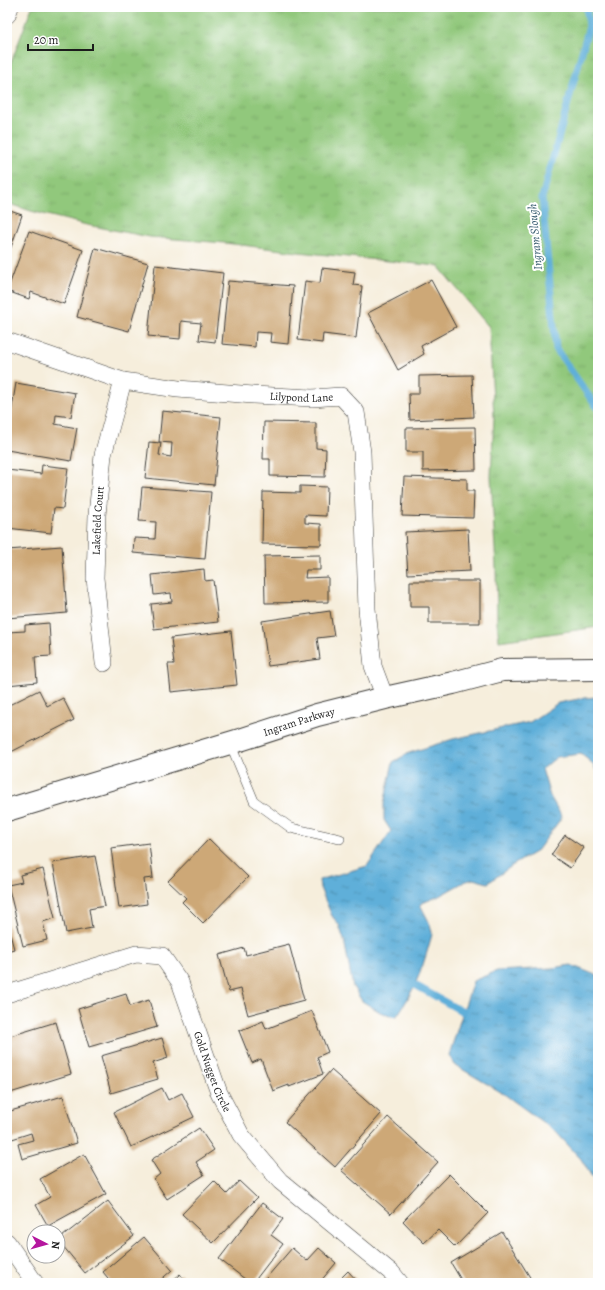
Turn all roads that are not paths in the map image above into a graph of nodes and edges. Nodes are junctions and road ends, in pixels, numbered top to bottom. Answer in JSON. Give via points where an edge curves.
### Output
{"nodes":[{"id":1,"x":10,"y":7,"type":"edge"},
{"id":2,"x":7,"y":15,"type":"edge"},
{"id":3,"x":7,"y":341,"type":"edge"},
{"id":4,"x":123,"y":381,"type":"junction"},
{"id":5,"x":104,"y":663,"type":"dead end"},
{"id":6,"x":598,"y":669,"type":"edge"},
{"id":7,"x":385,"y":698,"type":"junction"},
{"id":8,"x":230,"y":743,"type":"junction"},
{"id":9,"x":7,"y":810,"type":"edge"},
{"id":10,"x":340,"y":839,"type":"dead end"},
{"id":11,"x":7,"y":994,"type":"edge"},
{"id":12,"x":7,"y":1242,"type":"edge"},
{"id":13,"x":35,"y":1283,"type":"edge"},
{"id":14,"x":400,"y":1283,"type":"edge"}],
"edges":[{"from":1,"to":2,"type":"street"},
{"from":3,"to":4,"type":"street","name":"Lilypond Lane"},
{"from":4,"to":5,"type":"street","name":"Lakefield Court","via":[[103,455],[97,515],[95,578]]},
{"from":4,"to":7,"type":"street","name":"Lilypond Lane","via":[[178,389],[246,394],[312,398],[341,396],[356,412],[362,452],[367,609],[373,666]]},
{"from":6,"to":7,"type":"street","name":"Ingram Parkway","via":[[502,670]]},
{"from":7,"to":8,"type":"street","name":"Ingram Parkway","via":[[317,715]]},
{"from":8,"to":9,"type":"street","name":"Ingram Parkway"},
{"from":8,"to":10,"type":"lane","via":[[254,801],[291,828]]},
{"from":11,"to":14,"type":"street","name":"Gold Nugget Circle","via":[[136,954],[162,956],[180,982],[219,1093],[241,1135],[280,1180],[392,1273]]},
{"from":12,"to":13,"type":"street"}]}
